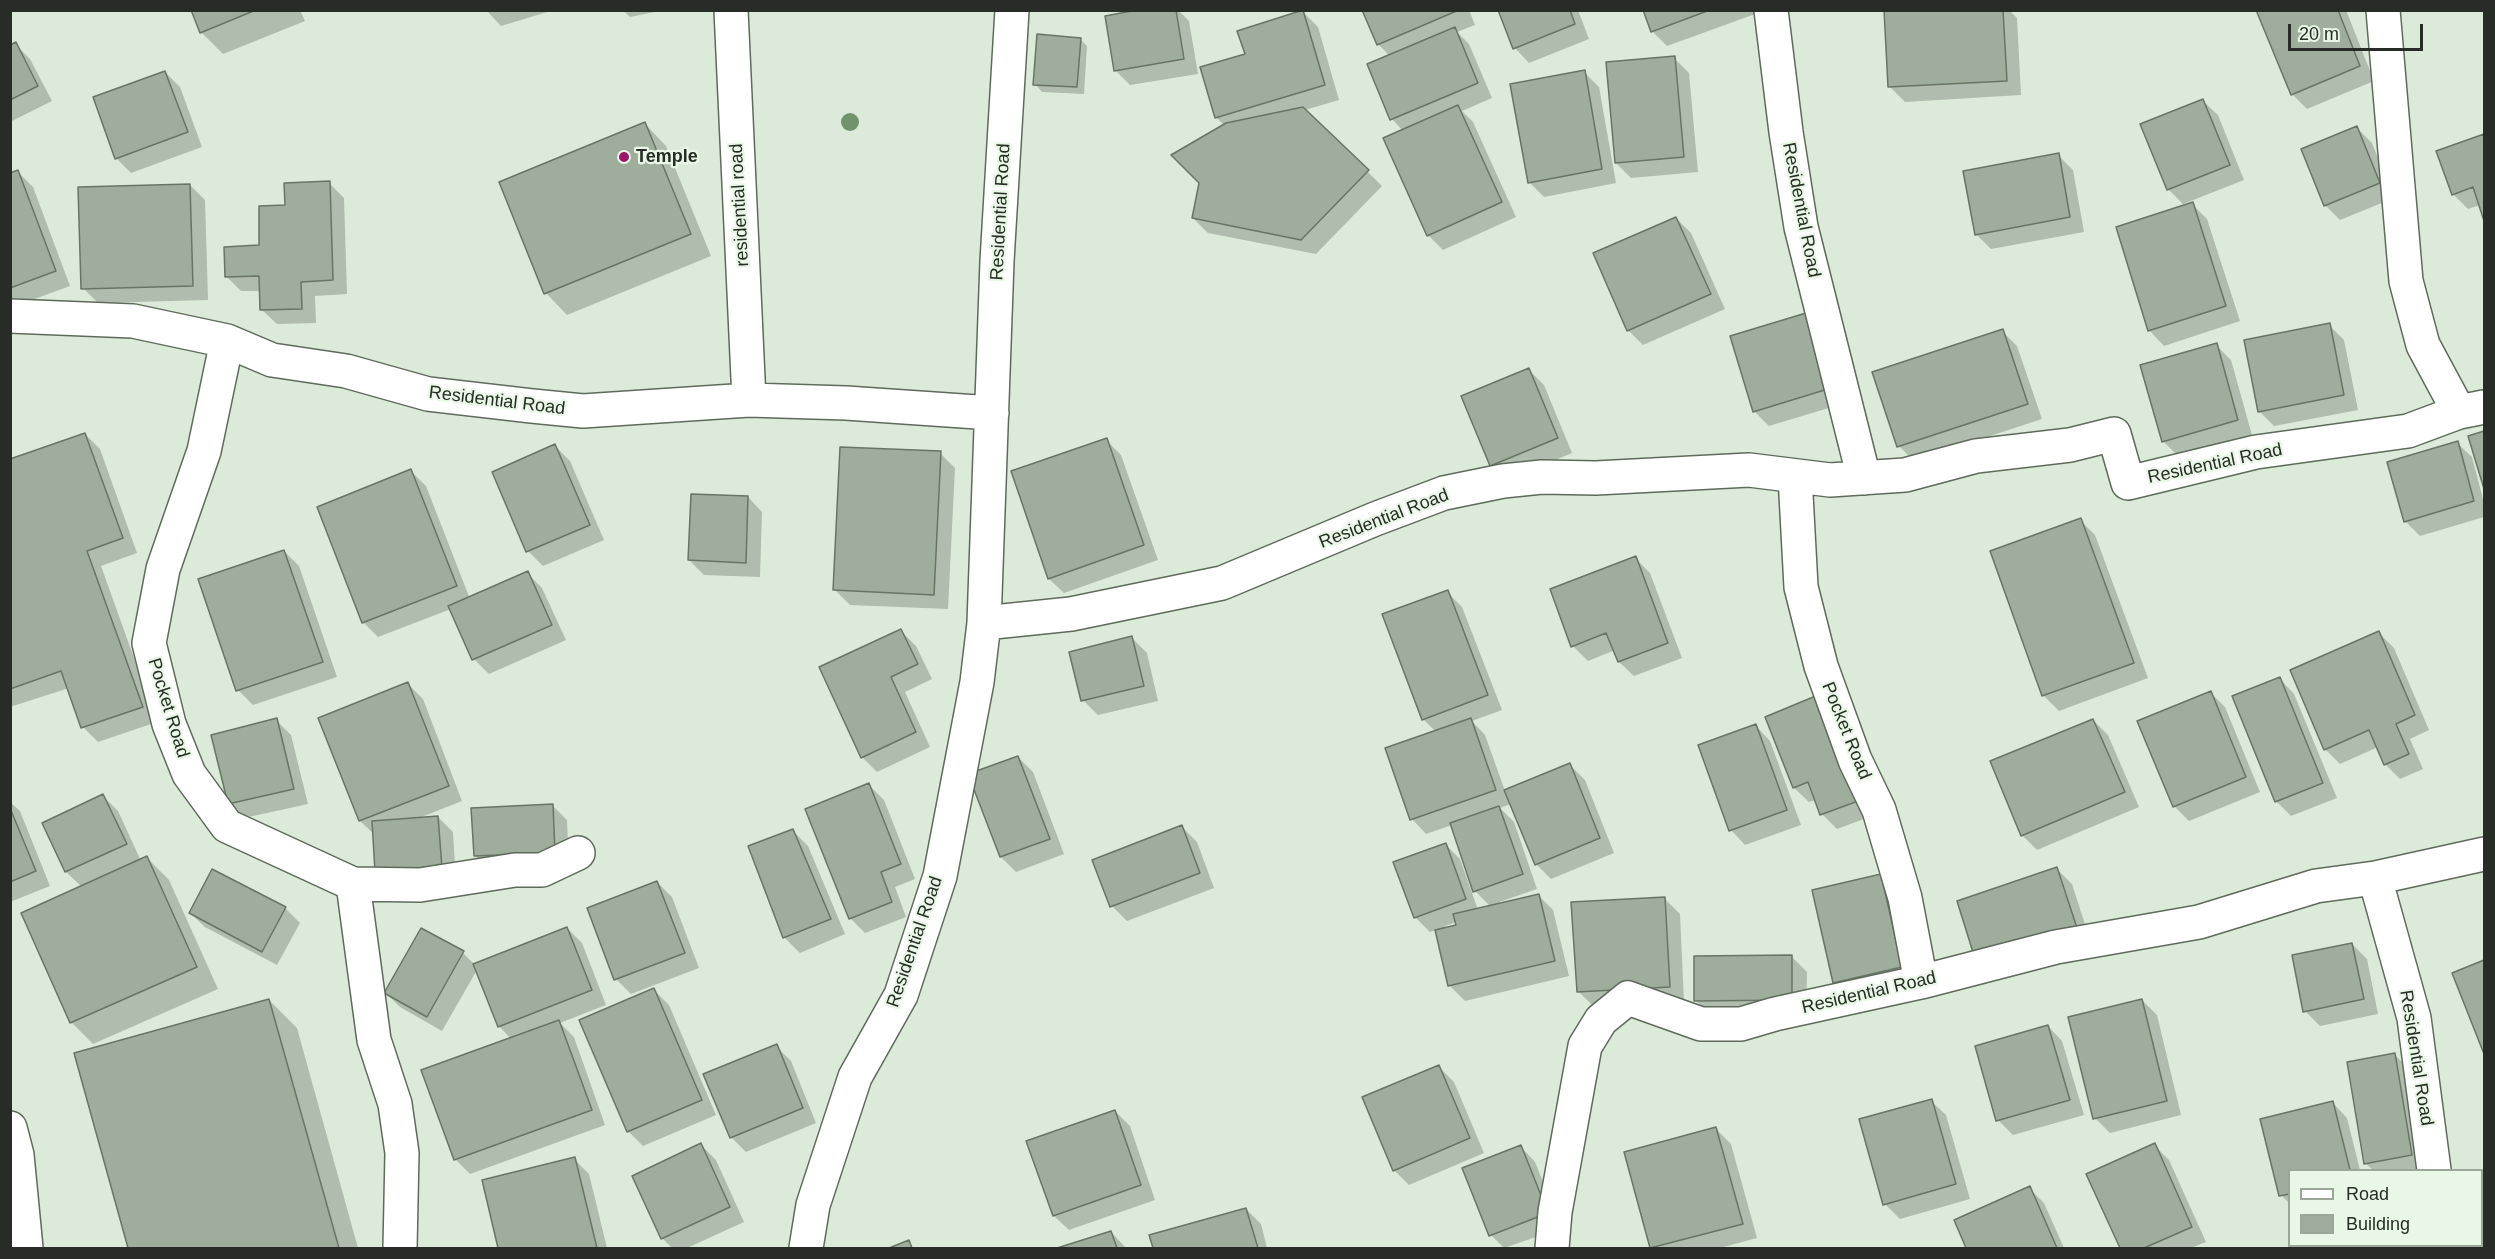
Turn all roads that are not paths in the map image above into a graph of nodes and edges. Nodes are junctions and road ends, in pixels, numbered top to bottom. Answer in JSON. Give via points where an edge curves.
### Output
{"nodes":[{"id":1,"x":731,"y":10,"type":"edge"},
{"id":2,"x":1012,"y":10,"type":"edge"},
{"id":3,"x":1772,"y":10,"type":"edge"},
{"id":4,"x":2383,"y":10,"type":"edge"},
{"id":5,"x":10,"y":316,"type":"edge"},
{"id":6,"x":227,"y":341,"type":"junction"},
{"id":7,"x":749,"y":400,"type":"junction"},
{"id":8,"x":2472,"y":410,"type":"edge"},
{"id":9,"x":992,"y":413,"type":"junction"},
{"id":10,"x":1795,"y":476,"type":"junction"},
{"id":11,"x":1864,"y":478,"type":"junction"},
{"id":12,"x":984,"y":623,"type":"junction"},
{"id":13,"x":578,"y":853,"type":"dead end"},
{"id":14,"x":2484,"y":855,"type":"edge"},
{"id":15,"x":2375,"y":878,"type":"junction"},
{"id":16,"x":353,"y":884,"type":"junction"},
{"id":17,"x":1921,"y":982,"type":"junction"},
{"id":18,"x":10,"y":1128,"type":"edge"},
{"id":19,"x":2434,"y":1169,"type":"edge"},
{"id":20,"x":26,"y":1248,"type":"edge"},
{"id":21,"x":400,"y":1248,"type":"edge"},
{"id":22,"x":806,"y":1248,"type":"edge"},
{"id":23,"x":1552,"y":1248,"type":"edge"}],
"edges":[{"from":1,"to":7,"type":"street","name":"residential road"},
{"from":2,"to":9,"type":"street","name":"Residential Road"},
{"from":3,"to":11,"type":"street","name":"Residential Road","via":[[1801,227]]},
{"from":4,"to":8,"type":"street","name":"Residential Road","via":[[2406,281],[2423,345]]},
{"from":5,"to":6,"type":"street","name":"Residential Road","via":[[133,321]]},
{"from":6,"to":7,"type":"street","name":"Residential Road","via":[[272,360],[346,371],[428,394],[532,406],[583,411]]},
{"from":6,"to":16,"type":"street","name":"Pocket Road","via":[[204,451],[163,569],[149,643],[170,724],[189,774],[227,826]]},
{"from":7,"to":9,"type":"street","name":"Residential Road"},
{"from":8,"to":11,"type":"street","name":"Residential Road","via":[[2408,431],[2256,452],[2128,483],[2114,435],[2070,445],[1976,456],[1905,475]]},
{"from":9,"to":12,"type":"street","name":"Residential Road"},
{"from":10,"to":11,"type":"street","name":"Residential Road"},
{"from":10,"to":12,"type":"street","name":"Residential Road","via":[[1749,470],[1503,481],[1434,497],[1222,583],[1071,614]]},
{"from":10,"to":17,"type":"street","name":"Pocket Road","via":[[1801,587],[1821,666],[1855,760],[1880,810],[1905,898]]},
{"from":12,"to":22,"type":"street","name":"Residential Road","via":[[977,682],[940,876],[901,995],[855,1077],[813,1205]]},
{"from":13,"to":16,"type":"street","name":"Pocket Road","via":[[542,870],[515,870],[420,885]]},
{"from":14,"to":15,"type":"street","name":"Residential Road"},
{"from":15,"to":17,"type":"street","name":"Residential Road","via":[[2316,886],[2199,922],[2056,947]]},
{"from":15,"to":19,"type":"street","name":"Residential Road","via":[[2414,1018]]},
{"from":16,"to":21,"type":"street","via":[[374,1040],[395,1104],[402,1153]]},
{"from":17,"to":23,"type":"street","name":"Residential Road","via":[[1741,1024],[1701,1024],[1628,998],[1601,1020],[1585,1046]]},
{"from":18,"to":20,"type":"street","via":[[17,1155]]}]}
